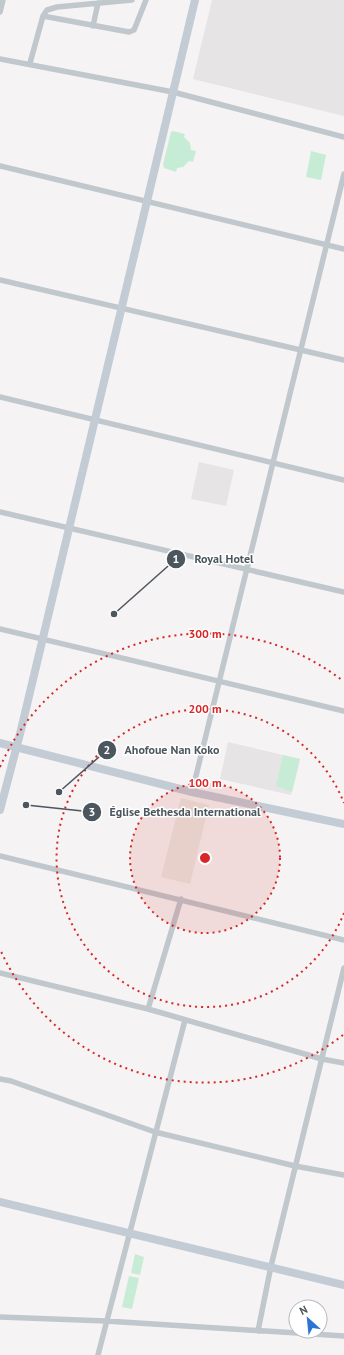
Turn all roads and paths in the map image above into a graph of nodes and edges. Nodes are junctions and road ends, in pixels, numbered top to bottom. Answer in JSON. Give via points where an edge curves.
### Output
{"nodes":[{"id":1,"x":3,"y":0,"type":"edge"},
{"id":2,"x":132,"y":0,"type":"edge"},
{"id":3,"x":146,"y":0,"type":"edge"},
{"id":4,"x":195,"y":0,"type":"edge"},
{"id":5,"x":98,"y":3,"type":"junction"},
{"id":6,"x":0,"y":12,"type":"edge"},
{"id":7,"x":43,"y":16,"type":"junction"},
{"id":8,"x":93,"y":26,"type":"junction"},
{"id":9,"x":0,"y":59,"type":"edge"},
{"id":10,"x":30,"y":63,"type":"junction"},
{"id":11,"x":173,"y":92,"type":"junction"},
{"id":12,"x":344,"y":137,"type":"edge"},
{"id":13,"x":0,"y":166,"type":"edge"},
{"id":14,"x":344,"y":174,"type":"edge"},
{"id":15,"x":148,"y":201,"type":"junction"},
{"id":16,"x":327,"y":245,"type":"junction"},
{"id":17,"x":344,"y":249,"type":"edge"},
{"id":18,"x":0,"y":280,"type":"edge"},
{"id":19,"x":121,"y":308,"type":"junction"},
{"id":20,"x":300,"y":350,"type":"junction"},
{"id":21,"x":344,"y":360,"type":"edge"},
{"id":22,"x":0,"y":397,"type":"edge"},
{"id":23,"x":94,"y":420,"type":"junction"},
{"id":24,"x":274,"y":463,"type":"junction"},
{"id":25,"x":344,"y":480,"type":"edge"},
{"id":26,"x":0,"y":512,"type":"edge"},
{"id":27,"x":69,"y":528,"type":"junction"},
{"id":28,"x":247,"y":570,"type":"junction"},
{"id":29,"x":344,"y":592,"type":"edge"},
{"id":30,"x":0,"y":629,"type":"edge"},
{"id":31,"x":42,"y":639,"type":"junction"},
{"id":32,"x":220,"y":682,"type":"junction"},
{"id":33,"x":344,"y":711,"type":"edge"},
{"id":34,"x":0,"y":743,"type":"edge"},
{"id":35,"x":16,"y":747,"type":"junction"},
{"id":36,"x":192,"y":792,"type":"junction"},
{"id":37,"x":0,"y":810,"type":"edge"},
{"id":38,"x":344,"y":824,"type":"edge"},
{"id":39,"x":0,"y":856,"type":"edge"},
{"id":40,"x":181,"y":900,"type":"junction"},
{"id":41,"x":344,"y":940,"type":"edge"},
{"id":42,"x":344,"y":968,"type":"edge"},
{"id":43,"x":0,"y":973,"type":"edge"},
{"id":44,"x":148,"y":1009,"type":"junction"},
{"id":45,"x":185,"y":1020,"type":"junction"},
{"id":46,"x":322,"y":1059,"type":"junction"},
{"id":47,"x":344,"y":1063,"type":"edge"},
{"id":48,"x":0,"y":1079,"type":"edge"},
{"id":49,"x":154,"y":1132,"type":"junction"},
{"id":50,"x":295,"y":1166,"type":"junction"},
{"id":51,"x":344,"y":1175,"type":"edge"},
{"id":52,"x":0,"y":1202,"type":"edge"},
{"id":53,"x":131,"y":1234,"type":"junction"},
{"id":54,"x":271,"y":1266,"type":"junction"},
{"id":55,"x":344,"y":1285,"type":"edge"},
{"id":56,"x":0,"y":1317,"type":"edge"},
{"id":57,"x":106,"y":1321,"type":"junction"},
{"id":58,"x":258,"y":1331,"type":"junction"},
{"id":59,"x":344,"y":1336,"type":"edge"},
{"id":60,"x":98,"y":1355,"type":"edge"}],
"edges":[{"from":1,"to":6,"type":"street"},
{"from":2,"to":5,"type":"street"},
{"from":3,"to":8,"type":"street","via":[[134,30],[129,32]]},
{"from":4,"to":11,"type":"street"},
{"from":5,"to":7,"type":"street","via":[[51,8]]},
{"from":5,"to":8,"type":"street"},
{"from":7,"to":8,"type":"street"},
{"from":7,"to":10,"type":"street"},
{"from":9,"to":10,"type":"street"},
{"from":10,"to":11,"type":"street"},
{"from":11,"to":12,"type":"street"},
{"from":11,"to":15,"type":"street"},
{"from":13,"to":15,"type":"street"},
{"from":14,"to":16,"type":"street"},
{"from":15,"to":16,"type":"street"},
{"from":15,"to":19,"type":"street"},
{"from":16,"to":17,"type":"street"},
{"from":16,"to":20,"type":"street"},
{"from":18,"to":19,"type":"street"},
{"from":19,"to":20,"type":"street"},
{"from":19,"to":23,"type":"street"},
{"from":20,"to":21,"type":"street"},
{"from":20,"to":24,"type":"street"},
{"from":22,"to":23,"type":"street"},
{"from":23,"to":24,"type":"street"},
{"from":23,"to":27,"type":"street"},
{"from":24,"to":25,"type":"street"},
{"from":24,"to":28,"type":"street"},
{"from":26,"to":27,"type":"street"},
{"from":27,"to":28,"type":"street"},
{"from":27,"to":31,"type":"street"},
{"from":28,"to":29,"type":"street"},
{"from":28,"to":32,"type":"street"},
{"from":30,"to":31,"type":"street"},
{"from":31,"to":32,"type":"street"},
{"from":31,"to":35,"type":"street"},
{"from":32,"to":33,"type":"street"},
{"from":32,"to":36,"type":"street"},
{"from":34,"to":35,"type":"street"},
{"from":35,"to":36,"type":"street"},
{"from":35,"to":37,"type":"street"},
{"from":36,"to":38,"type":"street"},
{"from":39,"to":40,"type":"street"},
{"from":40,"to":41,"type":"street"},
{"from":40,"to":44,"type":"street"},
{"from":42,"to":46,"type":"street"},
{"from":43,"to":44,"type":"street"},
{"from":44,"to":45,"type":"street"},
{"from":45,"to":46,"type":"street"},
{"from":45,"to":49,"type":"street"},
{"from":46,"to":47,"type":"street"},
{"from":46,"to":50,"type":"street"},
{"from":48,"to":49,"type":"street"},
{"from":49,"to":50,"type":"street"},
{"from":49,"to":53,"type":"street"},
{"from":50,"to":51,"type":"street"},
{"from":50,"to":54,"type":"street"},
{"from":52,"to":53,"type":"street"},
{"from":53,"to":54,"type":"street"},
{"from":53,"to":57,"type":"street"},
{"from":54,"to":55,"type":"street"},
{"from":54,"to":58,"type":"street"},
{"from":56,"to":57,"type":"street"},
{"from":57,"to":58,"type":"street"},
{"from":57,"to":60,"type":"street"},
{"from":58,"to":59,"type":"street"}]}
